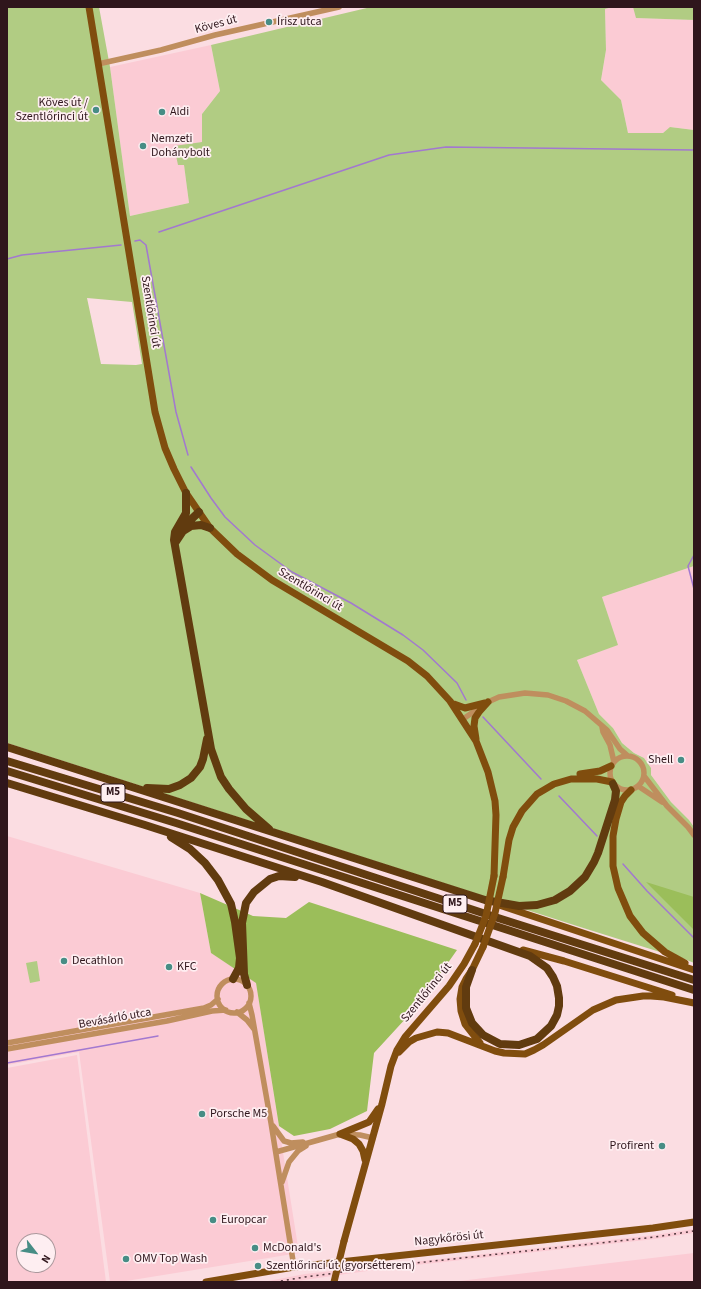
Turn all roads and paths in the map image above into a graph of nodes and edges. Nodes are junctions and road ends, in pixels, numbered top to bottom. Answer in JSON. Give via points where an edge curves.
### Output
{"nodes":[{"id":1,"x":88,"y":7,"type":"edge"},
{"id":2,"x":339,"y":7,"type":"edge"},
{"id":3,"x":328,"y":8,"type":"edge"},
{"id":4,"x":98,"y":64,"type":"junction"},
{"id":5,"x":186,"y":493,"type":"junction"},
{"id":6,"x":199,"y":512,"type":"junction"},
{"id":7,"x":184,"y":518,"type":"junction"},
{"id":8,"x":210,"y":528,"type":"junction"},
{"id":9,"x":174,"y":543,"type":"junction"},
{"id":10,"x":450,"y":701,"type":"junction"},
{"id":11,"x":488,"y":702,"type":"junction"},
{"id":12,"x":463,"y":719,"type":"junction"},
{"id":13,"x":602,"y":727,"type":"junction"},
{"id":14,"x":208,"y":734,"type":"junction"},
{"id":15,"x":476,"y":741,"type":"junction"},
{"id":16,"x":7,"y":747,"type":"edge"},
{"id":17,"x":628,"y":756,"type":"junction"},
{"id":18,"x":7,"y":761,"type":"edge"},
{"id":19,"x":612,"y":764,"type":"junction"},
{"id":20,"x":7,"y":771,"type":"edge"},
{"id":21,"x":644,"y":776,"type":"junction"},
{"id":22,"x":571,"y":779,"type":"junction"},
{"id":23,"x":7,"y":783,"type":"edge"},
{"id":24,"x":612,"y":783,"type":"junction"},
{"id":25,"x":129,"y":786,"type":"junction"},
{"id":26,"x":638,"y":786,"type":"junction"},
{"id":27,"x":631,"y":790,"type":"junction"},
{"id":28,"x":667,"y":806,"type":"junction"},
{"id":29,"x":145,"y":825,"type":"junction"},
{"id":30,"x":275,"y":833,"type":"junction"},
{"id":31,"x":694,"y":835,"type":"edge"},
{"id":32,"x":322,"y":882,"type":"junction"},
{"id":33,"x":485,"y":900,"type":"junction"},
{"id":34,"x":496,"y":943,"type":"junction"},
{"id":35,"x":694,"y":968,"type":"edge"},
{"id":36,"x":472,"y":970,"type":"junction"},
{"id":37,"x":233,"y":979,"type":"junction"},
{"id":38,"x":694,"y":980,"type":"edge"},
{"id":39,"x":247,"y":985,"type":"junction"},
{"id":40,"x":694,"y":990,"type":"edge"},
{"id":41,"x":218,"y":999,"type":"junction"},
{"id":42,"x":694,"y":1002,"type":"edge"},
{"id":43,"x":249,"y":1003,"type":"junction"},
{"id":44,"x":226,"y":1010,"type":"junction"},
{"id":45,"x":237,"y":1012,"type":"junction"},
{"id":46,"x":255,"y":1031,"type":"junction"},
{"id":47,"x":7,"y":1043,"type":"edge"},
{"id":48,"x":482,"y":1045,"type":"junction"},
{"id":49,"x":7,"y":1049,"type":"edge"},
{"id":50,"x":394,"y":1058,"type":"junction"},
{"id":51,"x":382,"y":1104,"type":"junction"},
{"id":52,"x":271,"y":1123,"type":"junction"},
{"id":53,"x":340,"y":1134,"type":"junction"},
{"id":54,"x":373,"y":1138,"type":"junction"},
{"id":55,"x":311,"y":1143,"type":"junction"},
{"id":56,"x":276,"y":1152,"type":"junction"},
{"id":57,"x":365,"y":1166,"type":"junction"},
{"id":58,"x":281,"y":1185,"type":"junction"},
{"id":59,"x":694,"y":1222,"type":"edge"},
{"id":60,"x":294,"y":1267,"type":"junction"},
{"id":61,"x":206,"y":1282,"type":"edge"},
{"id":62,"x":334,"y":1282,"type":"edge"}],
"edges":[{"from":1,"to":4,"type":"main road","name":"Szentlőrinci út"},
{"from":2,"to":3,"type":"street","name":"Köves út"},
{"from":3,"to":4,"type":"street","name":"Köves út"},
{"from":4,"to":5,"type":"main road","name":"Szentlőrinci út","via":[[155,412],[168,457]]},
{"from":5,"to":6,"type":"main road","name":"Szentlőrinci út"},
{"from":5,"to":7,"type":"highway"},
{"from":6,"to":7,"type":"highway"},
{"from":6,"to":8,"type":"main road","name":"Szentlőrinci út"},
{"from":6,"to":9,"type":"highway","via":[[182,527]]},
{"from":7,"to":9,"type":"highway","via":[[175,532]]},
{"from":8,"to":9,"type":"highway","via":[[201,525],[191,526]]},
{"from":8,"to":10,"type":"main road","name":"Szentlőrinci út","via":[[237,554],[268,578],[411,664],[431,680]]},
{"from":9,"to":14,"type":"highway"},
{"from":10,"to":11,"type":"main road","via":[[465,708]]},
{"from":10,"to":12,"type":"main road","name":"Szentlőrinci út"},
{"from":11,"to":12,"type":"street"},
{"from":11,"to":13,"type":"street","via":[[518,694],[548,695],[580,708]]},
{"from":11,"to":15,"type":"main road","via":[[475,718]]},
{"from":12,"to":15,"type":"main road","name":"Szentlőrinci út"},
{"from":13,"to":17,"type":"street"},
{"from":13,"to":19,"type":"street","via":[[610,745]]},
{"from":14,"to":25,"type":"highway","via":[[200,767],[186,782],[169,788]]},
{"from":14,"to":30,"type":"highway","via":[[214,759],[229,789],[246,809]]},
{"from":15,"to":50,"type":"main road","name":"Szentlőrinci út","bridge":true,"via":[[488,772],[497,828],[489,906],[475,944],[464,964],[450,986],[406,1037]]},
{"from":16,"to":25,"type":"highway","number":"M5"},
{"from":17,"to":19,"type":"street","via":[[621,757]]},
{"from":17,"to":21,"type":"street","via":[[636,758],[641,763]]},
{"from":18,"to":38,"type":"highway","number":"M5","via":[[178,813]]},
{"from":19,"to":22,"type":"main road","via":[[600,771]]},
{"from":19,"to":24,"type":"street"},
{"from":20,"to":40,"type":"highway","number":"M5"},
{"from":21,"to":26,"type":"street"},
{"from":21,"to":28,"type":"street"},
{"from":22,"to":24,"type":"main road","via":[[588,778]]},
{"from":22,"to":36,"type":"main road","bridge":true,"via":[[542,791],[522,811],[510,836],[495,913]]},
{"from":23,"to":29,"type":"highway","number":"M5"},
{"from":24,"to":27,"type":"street","via":[[620,789]]},
{"from":24,"to":33,"type":"highway","via":[[616,791],[615,800],[598,852],[588,872],[575,888],[555,900],[532,906]]},
{"from":25,"to":30,"type":"highway","number":"M5"},
{"from":26,"to":27,"type":"street"},
{"from":26,"to":28,"type":"street"},
{"from":27,"to":35,"type":"main road","via":[[621,802],[613,836],[614,874],[620,894],[630,916],[650,940],[665,952]]},
{"from":28,"to":31,"type":"street"},
{"from":29,"to":32,"type":"highway","number":"M5"},
{"from":29,"to":37,"type":"highway","via":[[174,838],[190,849],[221,884],[231,904],[235,922],[240,964]]},
{"from":30,"to":33,"type":"highway","number":"M5"},
{"from":32,"to":34,"type":"highway","number":"M5"},
{"from":32,"to":39,"type":"highway","via":[[279,876],[264,883],[250,897],[242,923],[244,974]]},
{"from":33,"to":35,"type":"main road","number":"M5"},
{"from":34,"to":36,"type":"highway","via":[[535,958],[553,977],[559,992],[559,1006],[557,1015],[547,1030],[531,1042],[512,1045],[494,1041],[479,1032],[470,1019],[465,1000]]},
{"from":34,"to":42,"type":"main road","number":"M5","via":[[564,961]]},
{"from":36,"to":48,"type":"main road","via":[[462,987],[461,1011],[469,1030]]},
{"from":37,"to":39,"type":"street","via":[[241,980]]},
{"from":37,"to":41,"type":"street","via":[[221,985]]},
{"from":39,"to":43,"type":"street"},
{"from":41,"to":44,"type":"street"},
{"from":41,"to":47,"type":"street","via":[[204,1008]]},
{"from":42,"to":48,"type":"main road","via":[[664,997],[625,998],[593,1010],[547,1043],[525,1054],[504,1053]]},
{"from":43,"to":45,"type":"street"},
{"from":43,"to":46,"type":"street"},
{"from":44,"to":45,"type":"street"},
{"from":44,"to":49,"type":"street","name":"Bevásárló utca"},
{"from":45,"to":46,"type":"street"},
{"from":46,"to":52,"type":"street"},
{"from":48,"to":50,"type":"main road","via":[[438,1032],[423,1035],[409,1042]]},
{"from":50,"to":51,"type":"main road","name":"Szentlőrinci út"},
{"from":51,"to":53,"type":"main road","via":[[369,1122]]},
{"from":51,"to":54,"type":"main road","name":"Szentlőrinci út"},
{"from":52,"to":55,"type":"street","via":[[284,1141]]},
{"from":52,"to":56,"type":"street"},
{"from":53,"to":54,"type":"street","via":[[360,1134]]},
{"from":53,"to":55,"type":"street"},
{"from":53,"to":57,"type":"main road","via":[[359,1144],[365,1156]]},
{"from":54,"to":57,"type":"main road","name":"Szentlőrinci út"},
{"from":55,"to":56,"type":"street"},
{"from":55,"to":58,"type":"street","via":[[298,1151],[289,1162]]},
{"from":56,"to":58,"type":"street"},
{"from":57,"to":62,"type":"main road","name":"Szentlőrinci út","bridge":true},
{"from":58,"to":60,"type":"street"},
{"from":59,"to":60,"type":"main road","name":"Nagykőrösi út"},
{"from":60,"to":61,"type":"main road","name":"Nagykőrösi út"}]}
